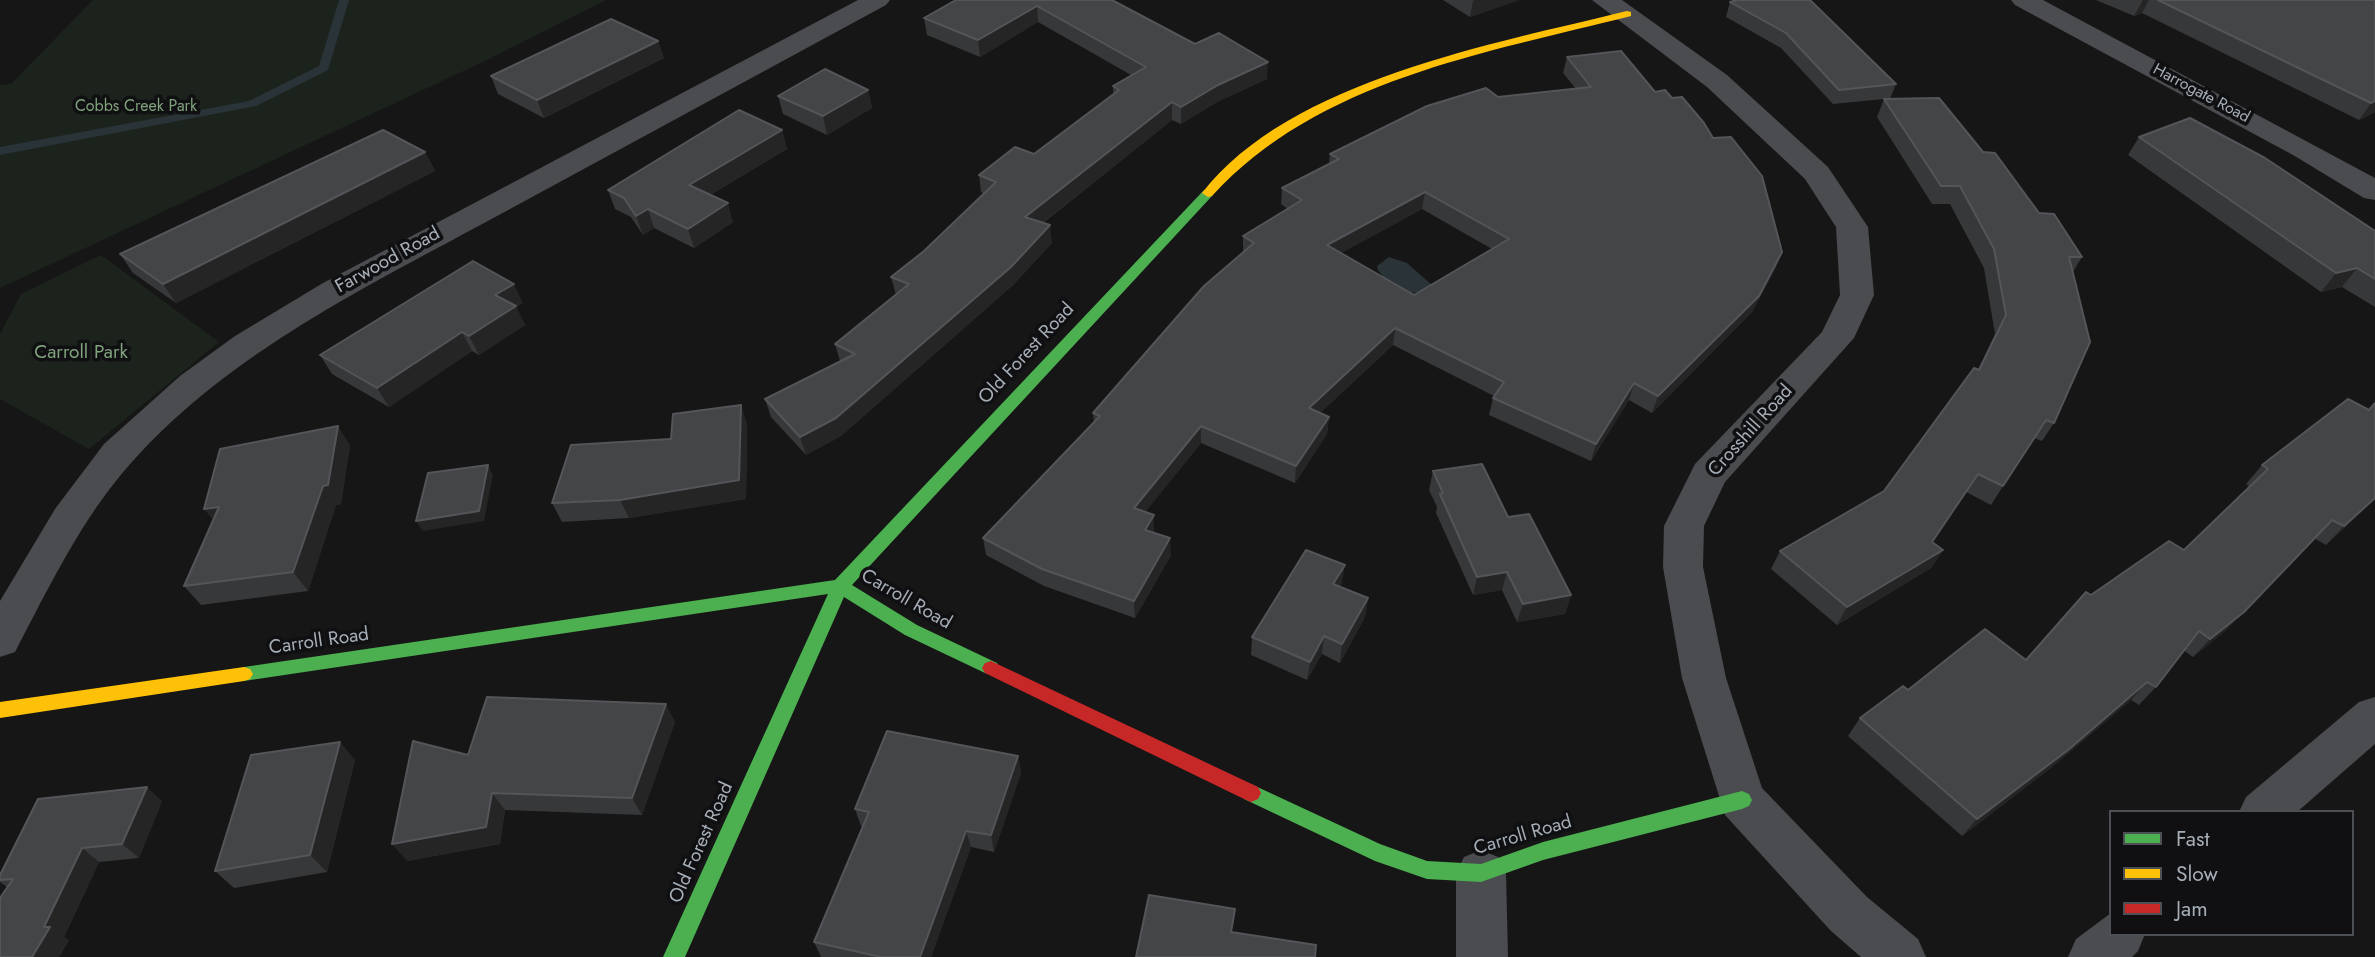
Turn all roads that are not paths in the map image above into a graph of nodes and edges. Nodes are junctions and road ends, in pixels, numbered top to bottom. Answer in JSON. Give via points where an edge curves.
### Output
{"nodes":[{"id":1,"x":877,"y":0,"type":"edge"},
{"id":2,"x":2024,"y":0,"type":"edge"},
{"id":3,"x":1616,"y":7,"type":"edge"},
{"id":4,"x":2375,"y":191,"type":"edge"},
{"id":5,"x":840,"y":586,"type":"junction"},
{"id":6,"x":0,"y":640,"type":"edge"},
{"id":7,"x":0,"y":710,"type":"edge"},
{"id":8,"x":2375,"y":716,"type":"edge"},
{"id":9,"x":1742,"y":800,"type":"junction"},
{"id":10,"x":2265,"y":810,"type":"edge"},
{"id":11,"x":1481,"y":873,"type":"junction"},
{"id":12,"x":2118,"y":936,"type":"edge"},
{"id":13,"x":674,"y":957,"type":"edge"},
{"id":14,"x":1482,"y":957,"type":"edge"},
{"id":15,"x":1900,"y":957,"type":"edge"},
{"id":16,"x":2094,"y":957,"type":"edge"}],
"edges":[{"from":1,"to":6,"type":"street","name":"Farwood Road","via":[[358,277],[272,327],[213,370],[116,455],[83,498]]},
{"from":2,"to":4,"type":"street","name":"Harrogate Road"},
{"from":3,"to":5,"type":"street","name":"Old Forest Road","via":[[1394,77],[1318,110],[1246,155]]},
{"from":3,"to":9,"type":"street","name":"Crosshill Road","via":[[1717,81],[1817,173],[1852,227],[1857,295],[1836,338],[1709,474],[1684,526],[1684,567],[1704,678]]},
{"from":5,"to":7,"type":"street","name":"Carroll Road"},
{"from":5,"to":11,"type":"street","name":"Carroll Road","via":[[911,630],[1375,852],[1427,870]]},
{"from":5,"to":13,"type":"street","name":"Old Forest Road"},
{"from":8,"to":10,"type":"street"},
{"from":9,"to":11,"type":"street","name":"Carroll Road","via":[[1543,851]]},
{"from":9,"to":15,"type":"street","name":"Crosshill Road","via":[[1849,914]]},
{"from":11,"to":14,"type":"street"},
{"from":12,"to":16,"type":"street"}]}
